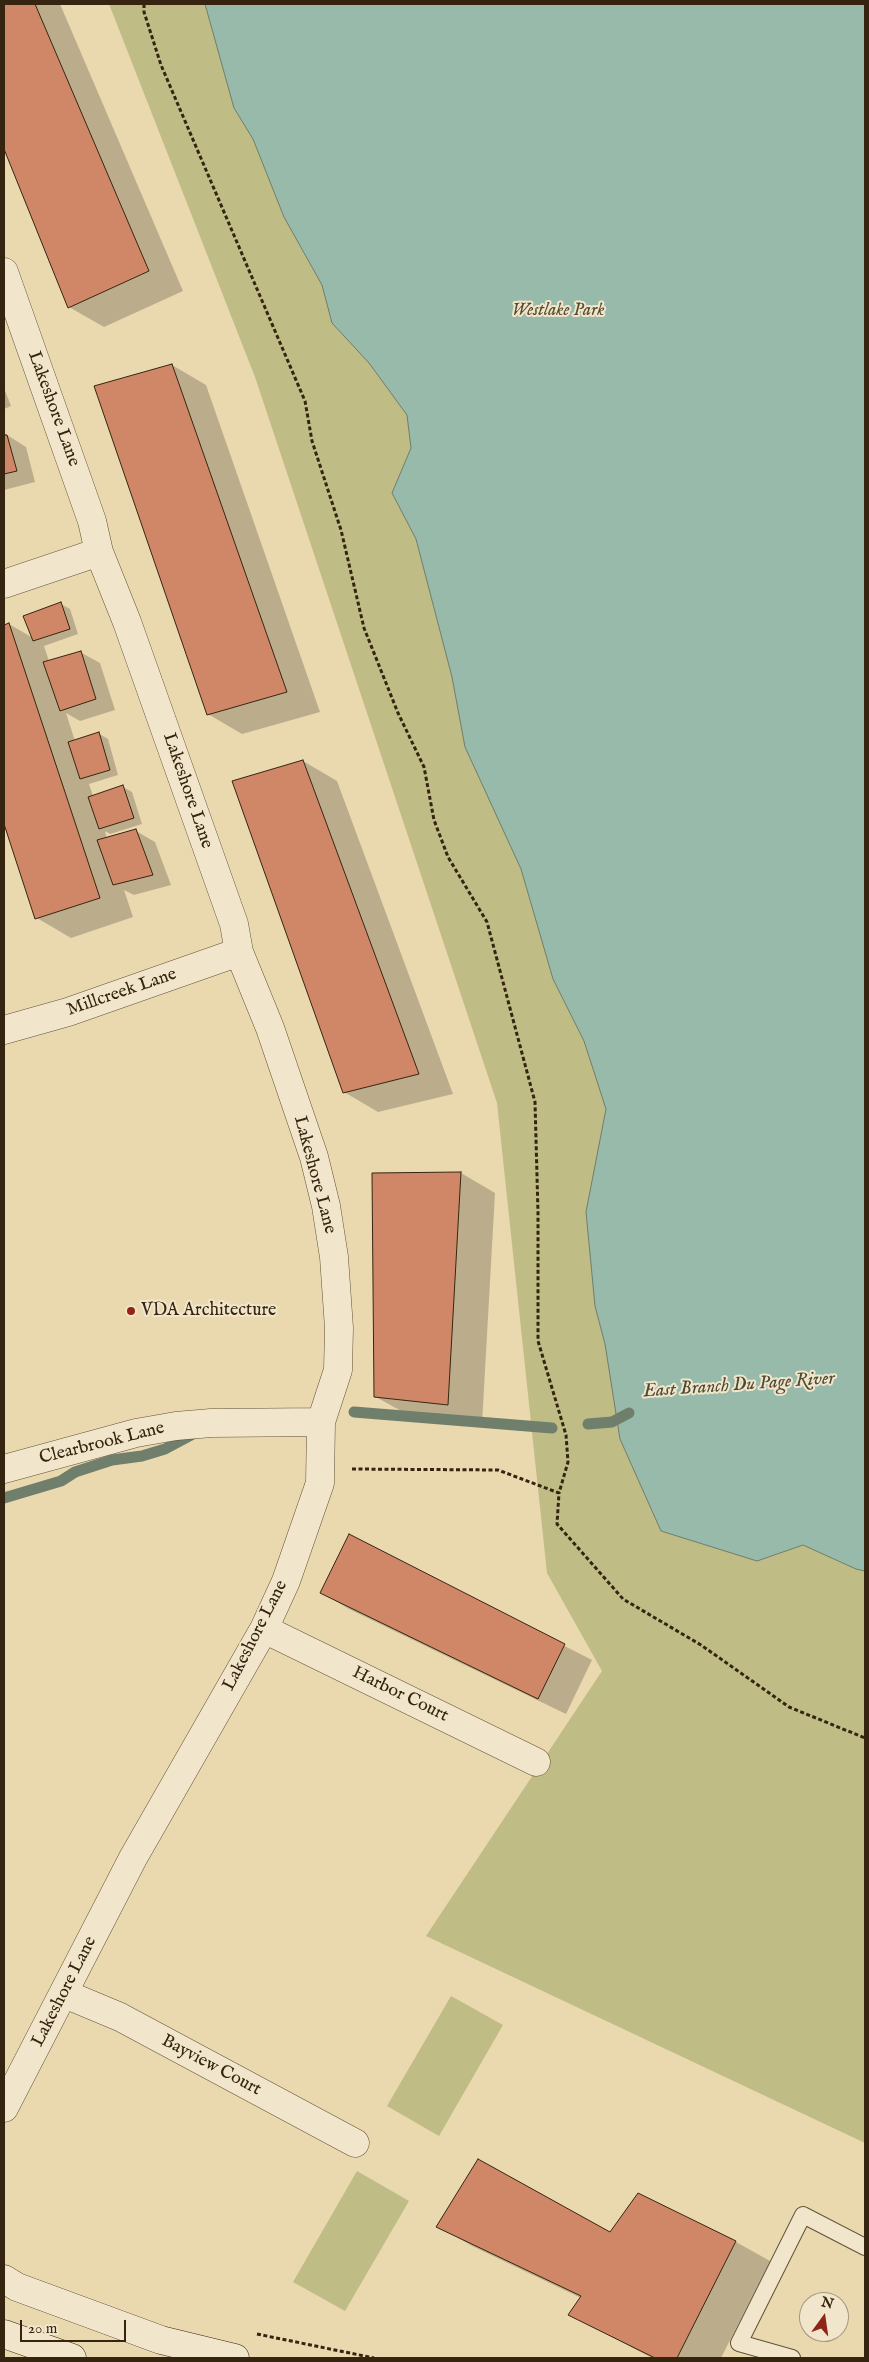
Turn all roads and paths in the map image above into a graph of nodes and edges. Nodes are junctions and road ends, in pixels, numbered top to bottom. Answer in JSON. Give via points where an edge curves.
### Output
{"nodes":[{"id":1,"x":144,"y":4,"type":"edge"},
{"id":2,"x":4,"y":272,"type":"edge"},
{"id":3,"x":99,"y":552,"type":"junction"},
{"id":4,"x":4,"y":584,"type":"edge"},
{"id":5,"x":238,"y":952,"type":"junction"},
{"id":6,"x":4,"y":1030,"type":"edge"},
{"id":7,"x":321,"y":1422,"type":"junction"},
{"id":8,"x":4,"y":1469,"type":"edge"},
{"id":9,"x":320,"y":1469,"type":"junction"},
{"id":10,"x":558,"y":1493,"type":"junction"},
{"id":11,"x":264,"y":1629,"type":"junction"},
{"id":12,"x":865,"y":1738,"type":"edge"},
{"id":13,"x":536,"y":1762,"type":"dead end"},
{"id":14,"x":65,"y":1994,"type":"junction"},
{"id":15,"x":4,"y":2108,"type":"edge"},
{"id":16,"x":355,"y":2143,"type":"dead end"},
{"id":17,"x":865,"y":2247,"type":"edge"},
{"id":18,"x":4,"y":2279,"type":"edge"},
{"id":19,"x":4,"y":2334,"type":"edge"},
{"id":20,"x":72,"y":2358,"type":"edge"},
{"id":21,"x":235,"y":2358,"type":"edge"},
{"id":22,"x":792,"y":2358,"type":"edge"}],
"edges":[{"from":1,"to":10,"type":"path","via":[[161,66],[305,402],[312,441],[341,530],[364,628],[424,767],[434,820],[448,856],[487,922],[535,1102],[538,1341],[566,1435],[568,1462]]},
{"from":2,"to":3,"type":"street","name":"Lakeshore Lane","via":[[92,522]]},
{"from":3,"to":4,"type":"street"},
{"from":3,"to":5,"type":"street","name":"Lakeshore Lane","via":[[234,924]]},
{"from":5,"to":6,"type":"street","name":"Millcreek Lane","via":[[68,1012]]},
{"from":5,"to":7,"type":"street","name":"Lakeshore Lane","via":[[270,1028],[314,1157],[326,1206],[334,1257],[339,1328],[338,1370]]},
{"from":7,"to":8,"type":"street","name":"Clearbrook Lane","via":[[176,1426],[136,1433]]},
{"from":7,"to":9,"type":"street","name":"Lakeshore Lane"},
{"from":9,"to":10,"type":"path","via":[[498,1470]]},
{"from":9,"to":11,"type":"street","name":"Lakeshore Lane","via":[[320,1483],[286,1581]]},
{"from":10,"to":12,"type":"path","via":[[557,1524],[623,1599],[701,1645],[789,1707]]},
{"from":11,"to":13,"type":"street","name":"Harbor Court"},
{"from":11,"to":14,"type":"street","name":"Lakeshore Lane","via":[[133,1858]]},
{"from":14,"to":15,"type":"street","name":"Lakeshore Lane"},
{"from":14,"to":16,"type":"street","name":"Bayview Court","via":[[120,2017]]},
{"from":17,"to":22,"type":"lane","via":[[803,2215],[739,2343]]},
{"from":18,"to":21,"type":"street","via":[[17,2287],[161,2340]]},
{"from":19,"to":20,"type":"street"}]}
